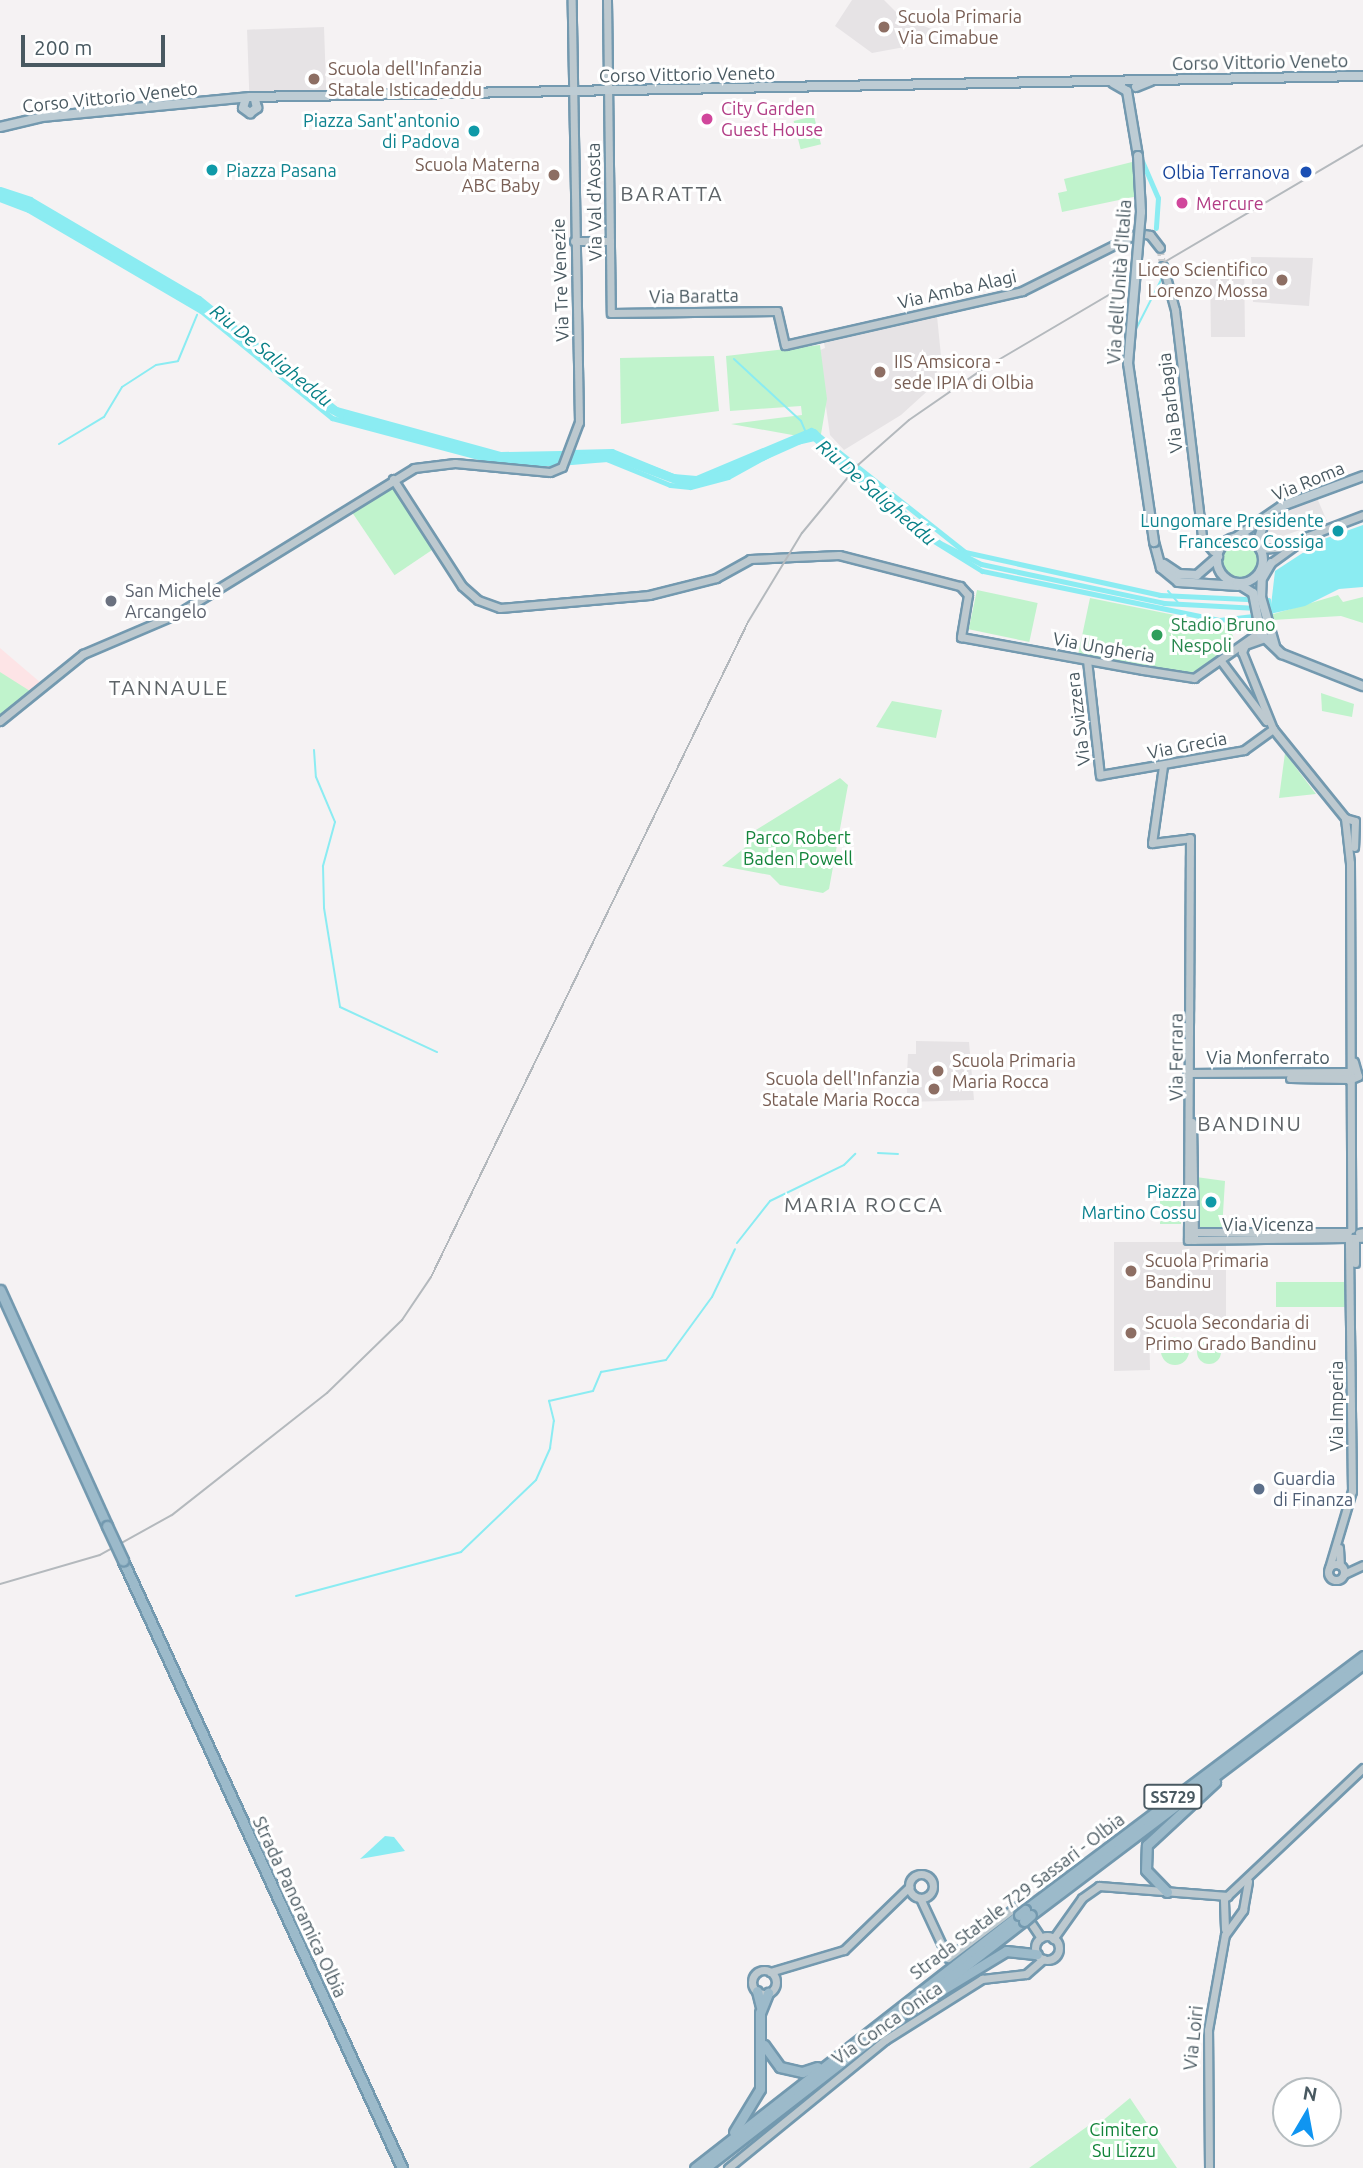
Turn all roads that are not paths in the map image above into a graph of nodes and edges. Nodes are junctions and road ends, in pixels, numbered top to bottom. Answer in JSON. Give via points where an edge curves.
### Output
{"nodes":[{"id":1,"x":572,"y":0,"type":"edge"},
{"id":2,"x":607,"y":0,"type":"edge"},
{"id":3,"x":1363,"y":76,"type":"edge"},
{"id":4,"x":1130,"y":87,"type":"junction"},
{"id":5,"x":607,"y":91,"type":"junction"},
{"id":6,"x":573,"y":92,"type":"junction"},
{"id":7,"x":2,"y":127,"type":"edge"},
{"id":8,"x":574,"y":241,"type":"junction"},
{"id":9,"x":610,"y":241,"type":"junction"},
{"id":10,"x":1160,"y":248,"type":"dead end"},
{"id":11,"x":1163,"y":266,"type":"tunnel mouth"},
{"id":12,"x":777,"y":311,"type":"joint"},
{"id":13,"x":611,"y":313,"type":"joint"},
{"id":14,"x":424,"y":465,"type":"junction"},
{"id":15,"x":1363,"y":476,"type":"edge"},
{"id":16,"x":393,"y":479,"type":"junction"},
{"id":17,"x":401,"y":491,"type":"junction"},
{"id":18,"x":1363,"y":515,"type":"edge"},
{"id":19,"x":1266,"y":516,"type":"junction"},
{"id":20,"x":1233,"y":535,"type":"junction"},
{"id":21,"x":1154,"y":542,"type":"junction"},
{"id":22,"x":1295,"y":544,"type":"junction"},
{"id":23,"x":1260,"y":546,"type":"junction"},
{"id":24,"x":1214,"y":558,"type":"junction"},
{"id":25,"x":1271,"y":563,"type":"junction"},
{"id":26,"x":1262,"y":568,"type":"junction"},
{"id":27,"x":1261,"y":579,"type":"junction"},
{"id":28,"x":1238,"y":585,"type":"junction"},
{"id":29,"x":1258,"y":597,"type":"junction"},
{"id":30,"x":1267,"y":634,"type":"junction"},
{"id":31,"x":1238,"y":652,"type":"junction"},
{"id":32,"x":1087,"y":660,"type":"junction"},
{"id":33,"x":1221,"y":661,"type":"junction"},
{"id":34,"x":1363,"y":686,"type":"edge"},
{"id":35,"x":1262,"y":711,"type":"junction"},
{"id":36,"x":0,"y":721,"type":"edge"},
{"id":37,"x":1273,"y":729,"type":"junction"},
{"id":38,"x":1163,"y":766,"type":"junction"},
{"id":39,"x":1101,"y":775,"type":"joint"},
{"id":40,"x":1355,"y":1075,"type":"edge"},
{"id":41,"x":1189,"y":1076,"type":"junction"},
{"id":42,"x":1355,"y":1235,"type":"edge"},
{"id":43,"x":1191,"y":1236,"type":"joint"},
{"id":44,"x":0,"y":1290,"type":"edge"},
{"id":45,"x":1362,"y":1565,"type":"edge"},
{"id":46,"x":1329,"y":1568,"type":"junction"},
{"id":47,"x":1342,"y":1569,"type":"junction"},
{"id":48,"x":1363,"y":1656,"type":"edge"},
{"id":49,"x":1363,"y":1664,"type":"edge"},
{"id":50,"x":1264,"y":1739,"type":"junction"},
{"id":51,"x":1363,"y":1768,"type":"edge"},
{"id":52,"x":1248,"y":1881,"type":"junction"},
{"id":53,"x":909,"y":1886,"type":"junction"},
{"id":54,"x":1167,"y":1892,"type":"junction"},
{"id":55,"x":930,"y":1895,"type":"junction"},
{"id":56,"x":1228,"y":1895,"type":"junction"},
{"id":57,"x":917,"y":1897,"type":"junction"},
{"id":58,"x":1199,"y":1897,"type":"junction"},
{"id":59,"x":900,"y":1900,"type":"junction"},
{"id":60,"x":1244,"y":1903,"type":"junction"},
{"id":61,"x":929,"y":1909,"type":"junction"},
{"id":62,"x":1223,"y":1911,"type":"junction"},
{"id":63,"x":1023,"y":1914,"type":"junction"},
{"id":64,"x":1238,"y":1916,"type":"junction"},
{"id":65,"x":1225,"y":1934,"type":"junction"},
{"id":66,"x":1041,"y":1938,"type":"junction"},
{"id":67,"x":1053,"y":1939,"type":"junction"},
{"id":68,"x":1040,"y":1957,"type":"junction"},
{"id":69,"x":785,"y":1969,"type":"junction"},
{"id":70,"x":770,"y":1972,"type":"junction"},
{"id":71,"x":776,"y":1981,"type":"junction"},
{"id":72,"x":757,"y":1991,"type":"junction"},
{"id":73,"x":768,"y":1993,"type":"junction"},
{"id":74,"x":761,"y":2007,"type":"junction"},
{"id":75,"x":900,"y":2016,"type":"junction"},
{"id":76,"x":762,"y":2039,"type":"junction"},
{"id":77,"x":831,"y":2060,"type":"junction"},
{"id":78,"x":364,"y":2085,"type":"junction"},
{"id":79,"x":375,"y":2109,"type":"junction"},
{"id":80,"x":721,"y":2147,"type":"junction"},
{"id":81,"x":397,"y":2168,"type":"edge"},
{"id":82,"x":402,"y":2168,"type":"edge"},
{"id":83,"x":410,"y":2168,"type":"edge"},
{"id":84,"x":695,"y":2168,"type":"edge"},
{"id":85,"x":705,"y":2168,"type":"edge"},
{"id":86,"x":729,"y":2168,"type":"edge"},
{"id":87,"x":1209,"y":2168,"type":"edge"}],
"edges":[{"from":1,"to":6,"type":"street","name":"Via Tre Venezie"},
{"from":2,"to":5,"type":"street","name":"Via Val d'Aosta"},
{"from":3,"to":4,"type":"main road","name":"Corso Vittorio Veneto","via":[[1157,79]]},
{"from":4,"to":5,"type":"main road","name":"Corso Vittorio Veneto","via":[[1107,80]]},
{"from":4,"to":21,"type":"main road","name":"Via dell'Unità d'Italia","bridge":true,"via":[[1141,212],[1128,363]]},
{"from":5,"to":6,"type":"main road","name":"Corso Vittorio Veneto"},
{"from":5,"to":9,"type":"street","name":"Via Val d'Aosta"},
{"from":6,"to":7,"type":"main road","name":"Corso Vittorio Veneto","via":[[219,101],[42,117]]},
{"from":6,"to":8,"type":"street","name":"Via Tre Venezie"},
{"from":8,"to":9,"type":"street"},
{"from":8,"to":14,"type":"street","name":"Via Tre Venezie","via":[[579,422],[564,464],[550,472]]},
{"from":9,"to":13,"type":"street","name":"Via Val d'Aosta"},
{"from":10,"to":12,"type":"street","name":"Via Amba Alagi","via":[[1150,235],[1138,233],[1022,291],[785,345]]},
{"from":11,"to":24,"type":"street","name":"Via Barbagia","via":[[1179,342],[1202,538]]},
{"from":12,"to":13,"type":"street","name":"Via Baratta"},
{"from":14,"to":16,"type":"street"},
{"from":14,"to":17,"type":"street","via":[[402,482]]},
{"from":15,"to":19,"type":"main road","name":"Via Roma"},
{"from":16,"to":17,"type":"street"},
{"from":16,"to":36,"type":"street","via":[[177,614],[83,654]]},
{"from":17,"to":32,"type":"street","name":"Via Ungheria","via":[[462,586],[478,600],[500,608],[649,595],[716,578],[750,559],[850,556],[960,586],[968,595],[961,637]]},
{"from":18,"to":22,"type":"street"},
{"from":19,"to":20,"type":"main road","name":"Via Roma"},
{"from":19,"to":23,"type":"main road","name":"Via Roma"},
{"from":20,"to":23,"type":"main road"},
{"from":20,"to":24,"type":"main road"},
{"from":21,"to":24,"type":"main road","name":"Via dell'Unità d'Italia","via":[[1165,565],[1179,574],[1197,575]]},
{"from":21,"to":28,"type":"main road","name":"Via dell'Unità d'Italia","via":[[1158,562],[1172,579]]},
{"from":22,"to":23,"type":"street"},
{"from":22,"to":25,"type":"street"},
{"from":23,"to":26,"type":"main road"},
{"from":24,"to":28,"type":"main road","via":[[1222,574]]},
{"from":25,"to":26,"type":"street"},
{"from":25,"to":27,"type":"main road"},
{"from":26,"to":27,"type":"main road"},
{"from":26,"to":28,"type":"main road","via":[[1252,580]]},
{"from":27,"to":29,"type":"main road"},
{"from":28,"to":29,"type":"main road"},
{"from":29,"to":30,"type":"main road"},
{"from":30,"to":31,"type":"street","name":"Via Ungheria"},
{"from":30,"to":34,"type":"main road","via":[[1276,649],[1301,666]]},
{"from":31,"to":33,"type":"street","name":"Via Ungheria"},
{"from":31,"to":35,"type":"street"},
{"from":32,"to":33,"type":"street","name":"Via Ungheria","via":[[1194,678]]},
{"from":32,"to":39,"type":"street","name":"Via Svizzera"},
{"from":33,"to":35,"type":"street","name":"Via Imperia"},
{"from":35,"to":37,"type":"street","name":"Via Imperia"},
{"from":37,"to":38,"type":"street","name":"Via Grecia","via":[[1244,750]]},
{"from":37,"to":40,"type":"street","name":"Via Imperia","via":[[1346,824]]},
{"from":38,"to":39,"type":"street","name":"Via Grecia"},
{"from":38,"to":41,"type":"street","name":"Via Ferrara","via":[[1152,844],[1190,838]]},
{"from":40,"to":41,"type":"street","name":"Via Monferrato"},
{"from":40,"to":42,"type":"street","name":"Via Imperia"},
{"from":41,"to":43,"type":"street","name":"Via Ferrara"},
{"from":42,"to":43,"type":"street","name":"Via Vicenza"},
{"from":42,"to":46,"type":"street","name":"Via Imperia","via":[[1352,1491]]},
{"from":42,"to":47,"type":"street","name":"Via Imperia","via":[[1356,1492],[1339,1549]]},
{"from":44,"to":78,"type":"highway","name":"Strada Panoramica Olbia","bridge":true},
{"from":45,"to":47,"type":"street"},
{"from":46,"to":47,"type":"street"},
{"from":46,"to":47,"type":"street","via":[[1333,1579]]},
{"from":48,"to":63,"type":"highway","name":"Strada Statale 729 Sassari - Olbia","number":"SS729"},
{"from":49,"to":50,"type":"highway","name":"Strada Statale 729 Sassari - Olbia","number":"SS729"},
{"from":50,"to":54,"type":"highway","via":[[1150,1840],[1146,1870]]},
{"from":50,"to":63,"type":"highway","name":"Strada Statale 729 Sassari - Olbia","number":"SS729"},
{"from":51,"to":52,"type":"street"},
{"from":52,"to":56,"type":"street"},
{"from":52,"to":60,"type":"street"},
{"from":53,"to":55,"type":"street","via":[[914,1877],[925,1875],[932,1883]]},
{"from":53,"to":57,"type":"street"},
{"from":53,"to":59,"type":"street"},
{"from":54,"to":58,"type":"street"},
{"from":54,"to":67,"type":"street","via":[[1099,1886],[1082,1898]]},
{"from":55,"to":57,"type":"street"},
{"from":55,"to":61,"type":"street"},
{"from":56,"to":58,"type":"street"},
{"from":56,"to":60,"type":"street"},
{"from":56,"to":62,"type":"street"},
{"from":57,"to":59,"type":"street"},
{"from":57,"to":61,"type":"street"},
{"from":58,"to":62,"type":"street"},
{"from":59,"to":69,"type":"street","via":[[845,1950]]},
{"from":60,"to":64,"type":"street","name":"Via Loiri"},
{"from":61,"to":63,"type":"street","via":[[948,1958]]},
{"from":62,"to":64,"type":"street"},
{"from":62,"to":65,"type":"street"},
{"from":63,"to":66,"type":"street"},
{"from":63,"to":75,"type":"highway","name":"Strada Statale 729 Sassari - Olbia","number":"SS729"},
{"from":63,"to":77,"type":"highway","name":"Strada Statale 729 Sassari - Olbia","number":"SS729"},
{"from":64,"to":65,"type":"street","name":"Via Loiri"},
{"from":65,"to":87,"type":"street","name":"Via Loiri","via":[[1205,2068]]},
{"from":66,"to":67,"type":"street"},
{"from":66,"to":68,"type":"street"},
{"from":67,"to":68,"type":"street","via":[[1057,1954]]},
{"from":68,"to":75,"type":"highway","via":[[1006,1951]]},
{"from":68,"to":86,"type":"street","name":"Via Conca Onica","via":[[1026,1974],[982,1979],[885,2040]]},
{"from":69,"to":70,"type":"street"},
{"from":69,"to":71,"type":"street"},
{"from":70,"to":71,"type":"street"},
{"from":70,"to":72,"type":"street","via":[[753,1976]]},
{"from":71,"to":73,"type":"street"},
{"from":72,"to":73,"type":"street"},
{"from":72,"to":74,"type":"highway"},
{"from":73,"to":74,"type":"highway"},
{"from":74,"to":76,"type":"highway"},
{"from":75,"to":85,"type":"highway","name":"Strada Statale 729 Sassari - Olbia","number":"SS729"},
{"from":76,"to":77,"type":"highway","via":[[771,2059],[790,2071],[811,2070]]},
{"from":76,"to":80,"type":"highway","via":[[755,2104]]},
{"from":77,"to":80,"type":"highway","name":"Strada Statale 729 Sassari - Olbia","number":"SS729"},
{"from":78,"to":79,"type":"highway","name":"Strada Panoramica Olbia"},
{"from":78,"to":83,"type":"highway"},
{"from":79,"to":81,"type":"highway"},
{"from":79,"to":82,"type":"highway","name":"Strada Panoramica Olbia"},
{"from":80,"to":84,"type":"highway","name":"Strada Statale 729 Sassari - Olbia","number":"SS729"}]}
